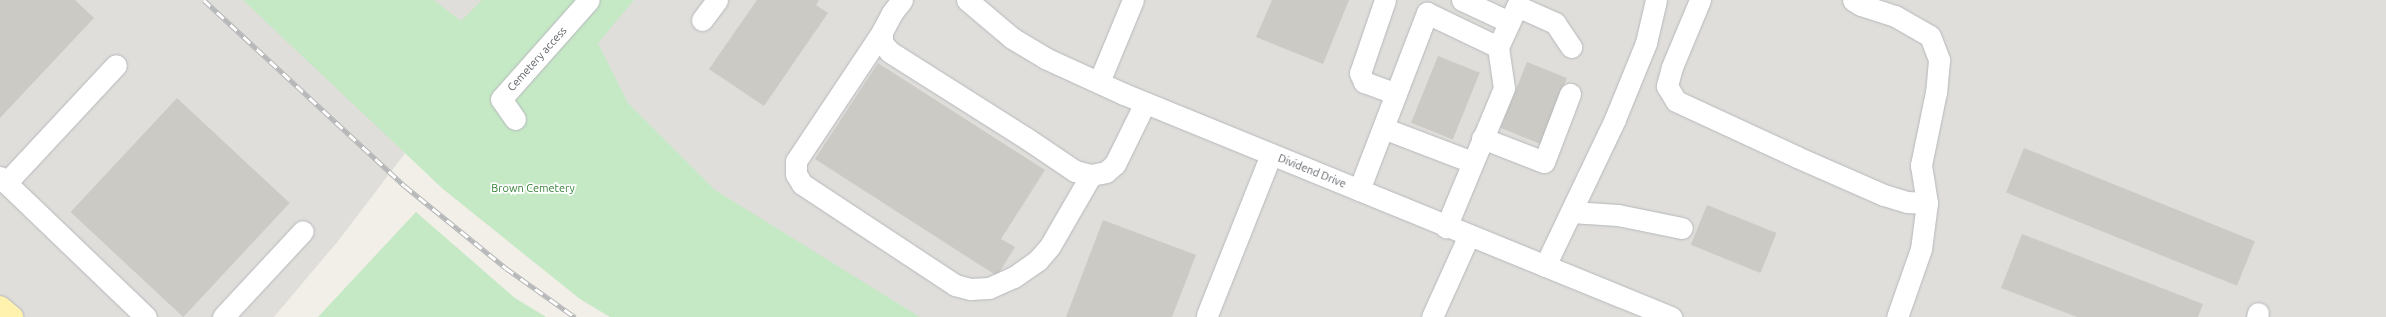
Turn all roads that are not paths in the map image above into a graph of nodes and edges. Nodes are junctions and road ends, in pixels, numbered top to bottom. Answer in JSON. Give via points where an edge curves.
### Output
{"nodes":[{"id":1,"x":589,"y":0,"type":"edge"},
{"id":2,"x":717,"y":0,"type":"edge"},
{"id":3,"x":902,"y":0,"type":"edge"},
{"id":4,"x":967,"y":0,"type":"edge"},
{"id":5,"x":1133,"y":0,"type":"edge"},
{"id":6,"x":1385,"y":0,"type":"edge"},
{"id":7,"x":1462,"y":0,"type":"edge"},
{"id":8,"x":1656,"y":0,"type":"edge"},
{"id":9,"x":1700,"y":0,"type":"edge"},
{"id":10,"x":1853,"y":0,"type":"edge"},
{"id":11,"x":1430,"y":6,"type":"edge"},
{"id":12,"x":1513,"y":9,"type":"edge"},
{"id":13,"x":702,"y":20,"type":"dead end"},
{"id":14,"x":882,"y":32,"type":"junction"},
{"id":15,"x":1498,"y":46,"type":"junction"},
{"id":16,"x":1571,"y":47,"type":"dead end"},
{"id":17,"x":116,"y":65,"type":"dead end"},
{"id":18,"x":1099,"y":82,"type":"junction"},
{"id":19,"x":1395,"y":93,"type":"junction"},
{"id":20,"x":1570,"y":94,"type":"dead end"},
{"id":21,"x":1145,"y":103,"type":"junction"},
{"id":22,"x":515,"y":119,"type":"dead end"},
{"id":23,"x":1382,"y":128,"type":"junction"},
{"id":24,"x":1482,"y":138,"type":"junction"},
{"id":25,"x":1271,"y":154,"type":"junction"},
{"id":26,"x":1472,"y":162,"type":"junction"},
{"id":27,"x":1091,"y":176,"type":"junction"},
{"id":28,"x":3,"y":180,"type":"edge"},
{"id":29,"x":1359,"y":190,"type":"junction"},
{"id":30,"x":1927,"y":203,"type":"junction"},
{"id":31,"x":1571,"y":212,"type":"junction"},
{"id":32,"x":1446,"y":227,"type":"junction"},
{"id":33,"x":1682,"y":228,"type":"dead end"},
{"id":34,"x":303,"y":231,"type":"dead end"},
{"id":35,"x":1469,"y":235,"type":"junction"},
{"id":36,"x":1545,"y":266,"type":"junction"},
{"id":37,"x":0,"y":307,"type":"edge"},
{"id":38,"x":1207,"y":315,"type":"dead end"},
{"id":39,"x":12,"y":317,"type":"edge"},
{"id":40,"x":146,"y":317,"type":"edge"},
{"id":41,"x":223,"y":317,"type":"edge"},
{"id":42,"x":1432,"y":317,"type":"edge"},
{"id":43,"x":1668,"y":317,"type":"edge"},
{"id":44,"x":1897,"y":317,"type":"edge"}],
"edges":[{"from":1,"to":22,"type":"street","name":"Cemetery access","via":[[501,99]]},
{"from":2,"to":13,"type":"street"},
{"from":3,"to":14,"type":"street"},
{"from":4,"to":18,"type":"street","name":"Dividend Drive","via":[[1012,38],[1045,58]]},
{"from":5,"to":18,"type":"street"},
{"from":6,"to":19,"type":"street","via":[[1360,73],[1364,82]]},
{"from":7,"to":12,"type":"street"},
{"from":8,"to":31,"type":"street","via":[[1646,43],[1615,119]]},
{"from":9,"to":30,"type":"street","via":[[1667,86],[1676,101],[1797,158],[1884,195],[1907,202]]},
{"from":10,"to":30,"type":"street","via":[[1894,16],[1930,36],[1939,60],[1936,92],[1921,165]]},
{"from":11,"to":15,"type":"street"},
{"from":11,"to":19,"type":"street"},
{"from":12,"to":15,"type":"street"},
{"from":12,"to":16,"type":"street","via":[[1555,23]]},
{"from":14,"to":27,"type":"street","via":[[882,43],[898,59],[1026,138],[1075,172]]},
{"from":14,"to":27,"type":"street","via":[[796,161],[796,174],[802,184],[955,285],[970,289],[989,288],[1014,277],[1038,260],[1050,246]]},
{"from":15,"to":24,"type":"street","via":[[1504,88]]},
{"from":17,"to":28,"type":"street"},
{"from":18,"to":21,"type":"street","name":"Dividend Drive"},
{"from":19,"to":23,"type":"street"},
{"from":20,"to":24,"type":"street","via":[[1544,162]]},
{"from":21,"to":25,"type":"street","name":"Dividend Drive"},
{"from":21,"to":27,"type":"street","via":[[1115,164],[1106,172]]},
{"from":23,"to":26,"type":"street"},
{"from":23,"to":29,"type":"street"},
{"from":24,"to":26,"type":"street"},
{"from":25,"to":29,"type":"street","name":"Dividend Drive"},
{"from":25,"to":38,"type":"street"},
{"from":26,"to":32,"type":"street"},
{"from":28,"to":40,"type":"street"},
{"from":29,"to":32,"type":"street","name":"Dividend Drive"},
{"from":30,"to":44,"type":"street","via":[[1921,248]]},
{"from":31,"to":33,"type":"street","via":[[1618,214]]},
{"from":31,"to":36,"type":"street"},
{"from":32,"to":35,"type":"street","name":"Dividend Drive"},
{"from":34,"to":41,"type":"street"},
{"from":35,"to":36,"type":"street","name":"Dividend Drive"},
{"from":35,"to":42,"type":"street"},
{"from":36,"to":43,"type":"street","name":"Dividend Drive"},
{"from":37,"to":39,"type":"main road"}]}
